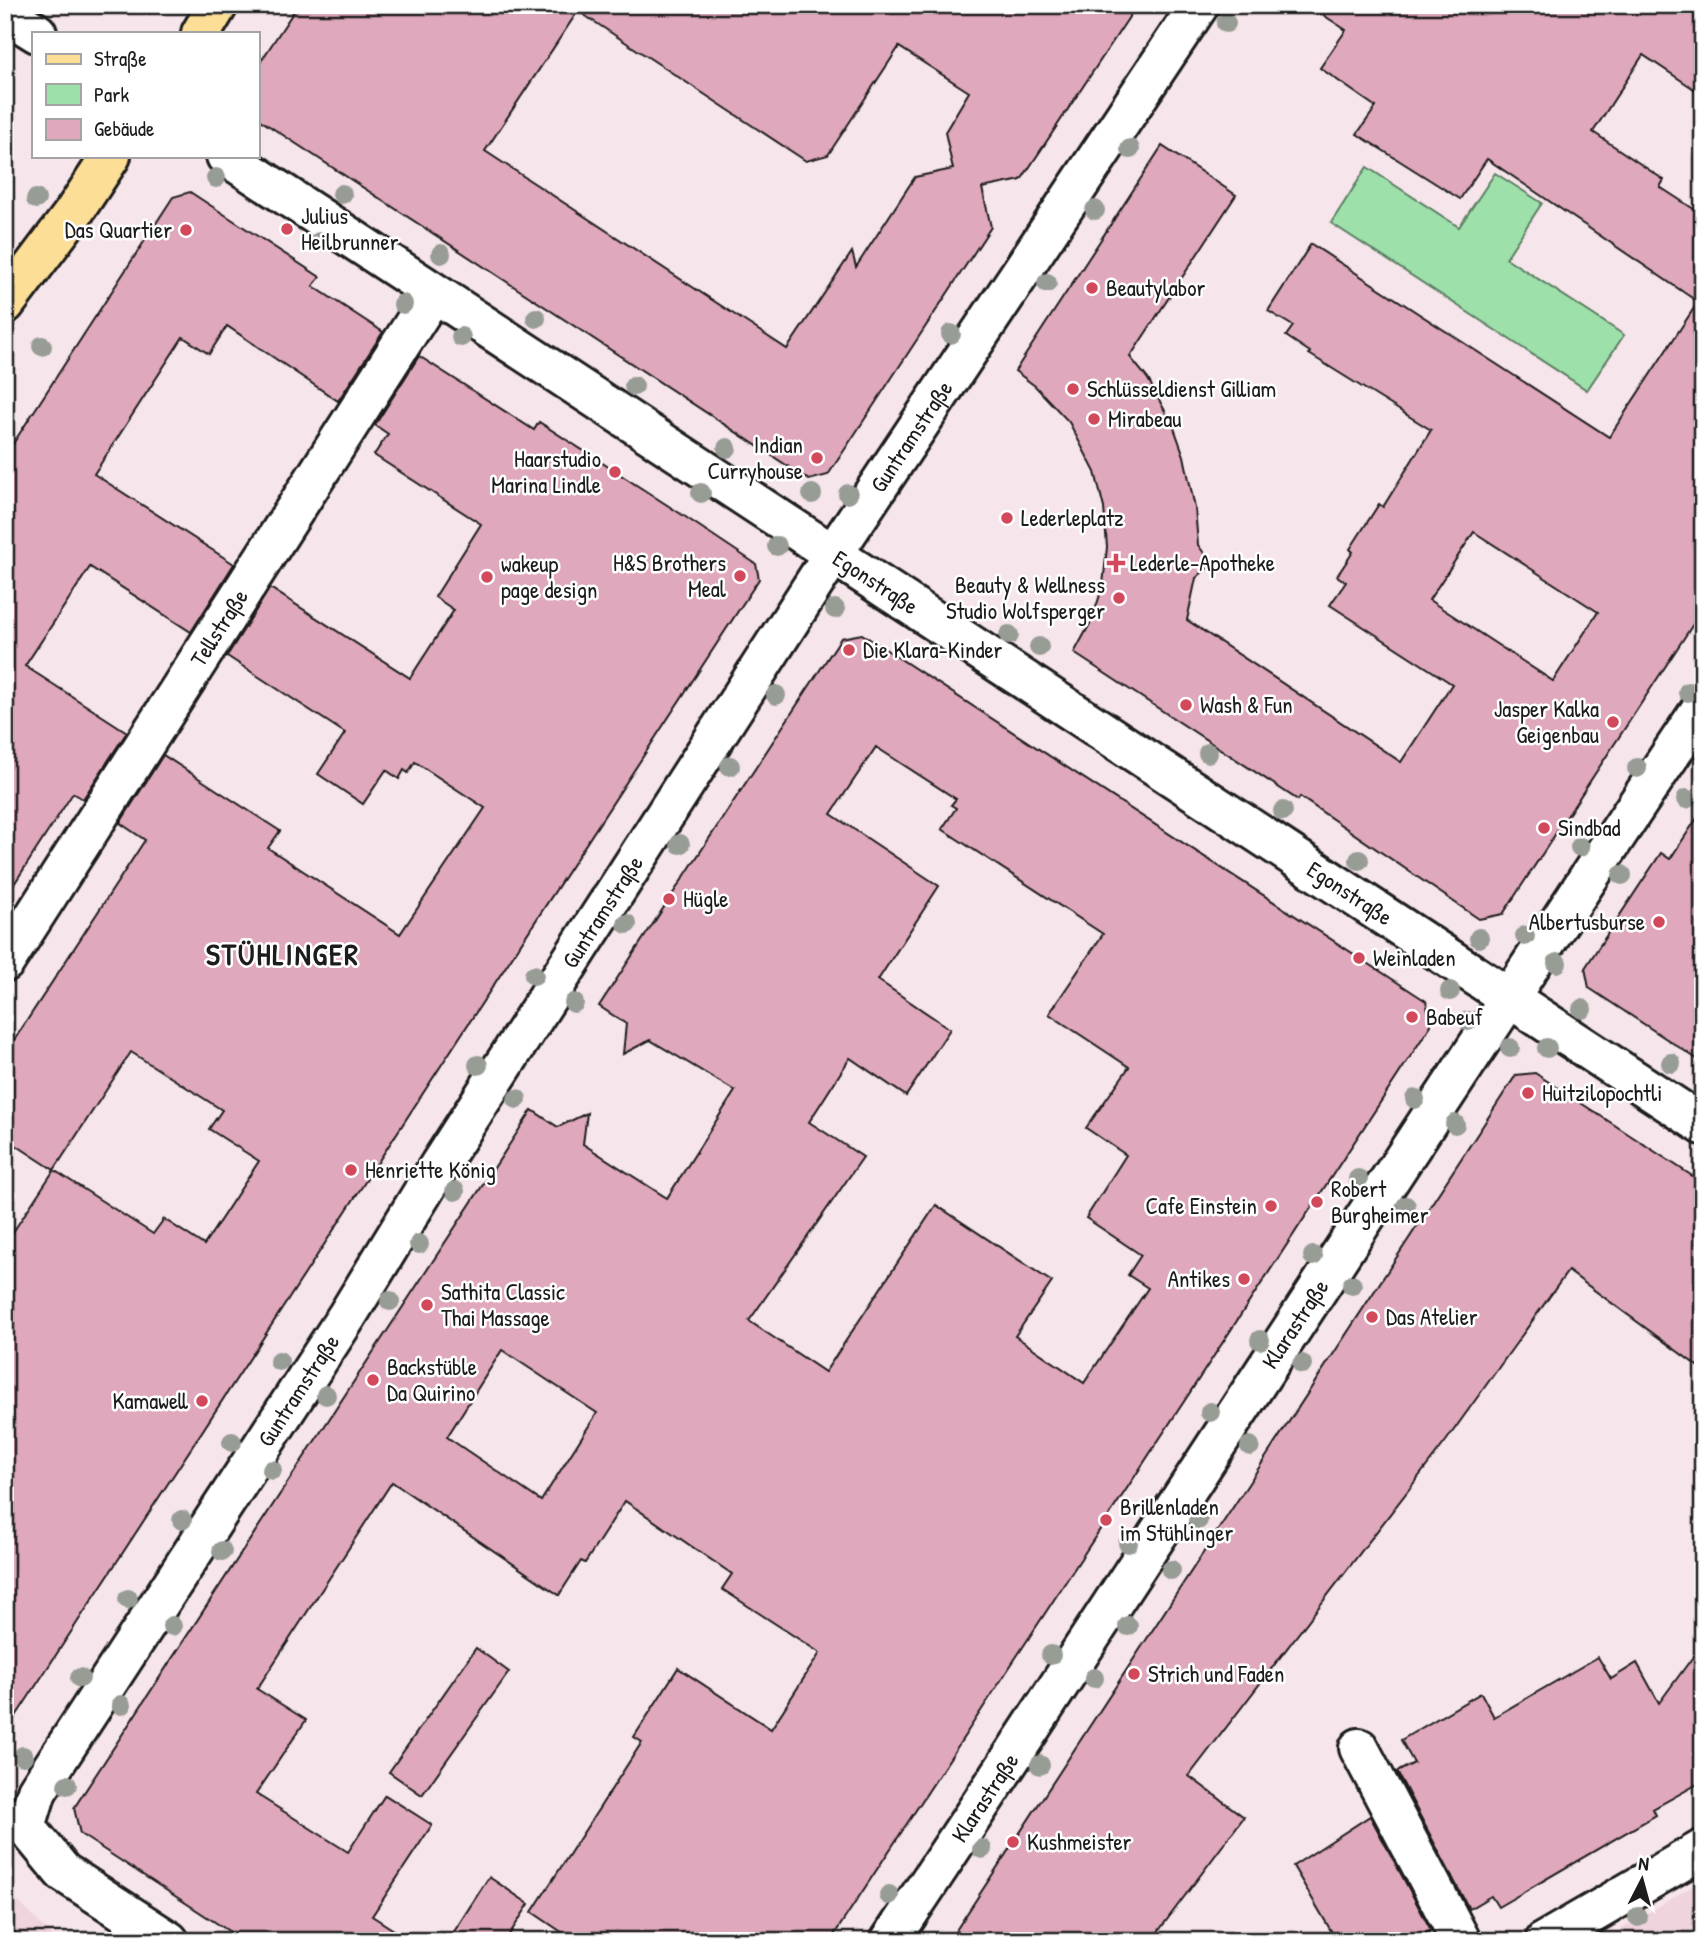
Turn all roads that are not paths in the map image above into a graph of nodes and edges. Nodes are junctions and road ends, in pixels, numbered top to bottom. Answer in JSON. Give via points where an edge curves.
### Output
{"nodes":[{"id":1,"x":218,"y":5,"type":"edge"},
{"id":2,"x":1199,"y":5,"type":"edge"},
{"id":3,"x":5,"y":13,"type":"edge"},
{"id":4,"x":35,"y":32,"type":"edge"},
{"id":5,"x":202,"y":32,"type":"edge"},
{"id":6,"x":110,"y":158,"type":"edge"},
{"id":7,"x":229,"y":158,"type":"edge"},
{"id":8,"x":433,"y":294,"type":"junction"},
{"id":9,"x":5,"y":304,"type":"edge"},
{"id":10,"x":834,"y":554,"type":"junction"},
{"id":11,"x":1703,"y":706,"type":"edge"},
{"id":12,"x":5,"y":962,"type":"edge"},
{"id":13,"x":1507,"y":998,"type":"junction"},
{"id":14,"x":1703,"y":1125,"type":"edge"},
{"id":15,"x":1359,"y":1748,"type":"dead end"},
{"id":16,"x":15,"y":1821,"type":"edge"},
{"id":17,"x":1703,"y":1849,"type":"edge"},
{"id":18,"x":169,"y":1941,"type":"edge"},
{"id":19,"x":890,"y":1941,"type":"edge"},
{"id":20,"x":1461,"y":1941,"type":"edge"},
{"id":21,"x":1545,"y":1941,"type":"edge"}],
"edges":[{"from":1,"to":5,"type":"main road"},
{"from":2,"to":10,"type":"street","name":"Guntramstraße"},
{"from":3,"to":4,"type":"street"},
{"from":6,"to":9,"type":"main road"},
{"from":7,"to":8,"type":"street","name":"Egonstraße"},
{"from":8,"to":10,"type":"street","name":"Egonstraße"},
{"from":8,"to":12,"type":"street","name":"Tellstraße"},
{"from":10,"to":13,"type":"street","name":"Egonstraße"},
{"from":10,"to":16,"type":"street","name":"Guntramstraße","via":[[347,1316]]},
{"from":11,"to":13,"type":"street","name":"Klarastraße"},
{"from":13,"to":14,"type":"street","name":"Egonstraße"},
{"from":13,"to":19,"type":"street","name":"Klarastraße"},
{"from":15,"to":20,"type":"street"},
{"from":16,"to":18,"type":"street","via":[[63,1872]]},
{"from":17,"to":21,"type":"street"}]}
